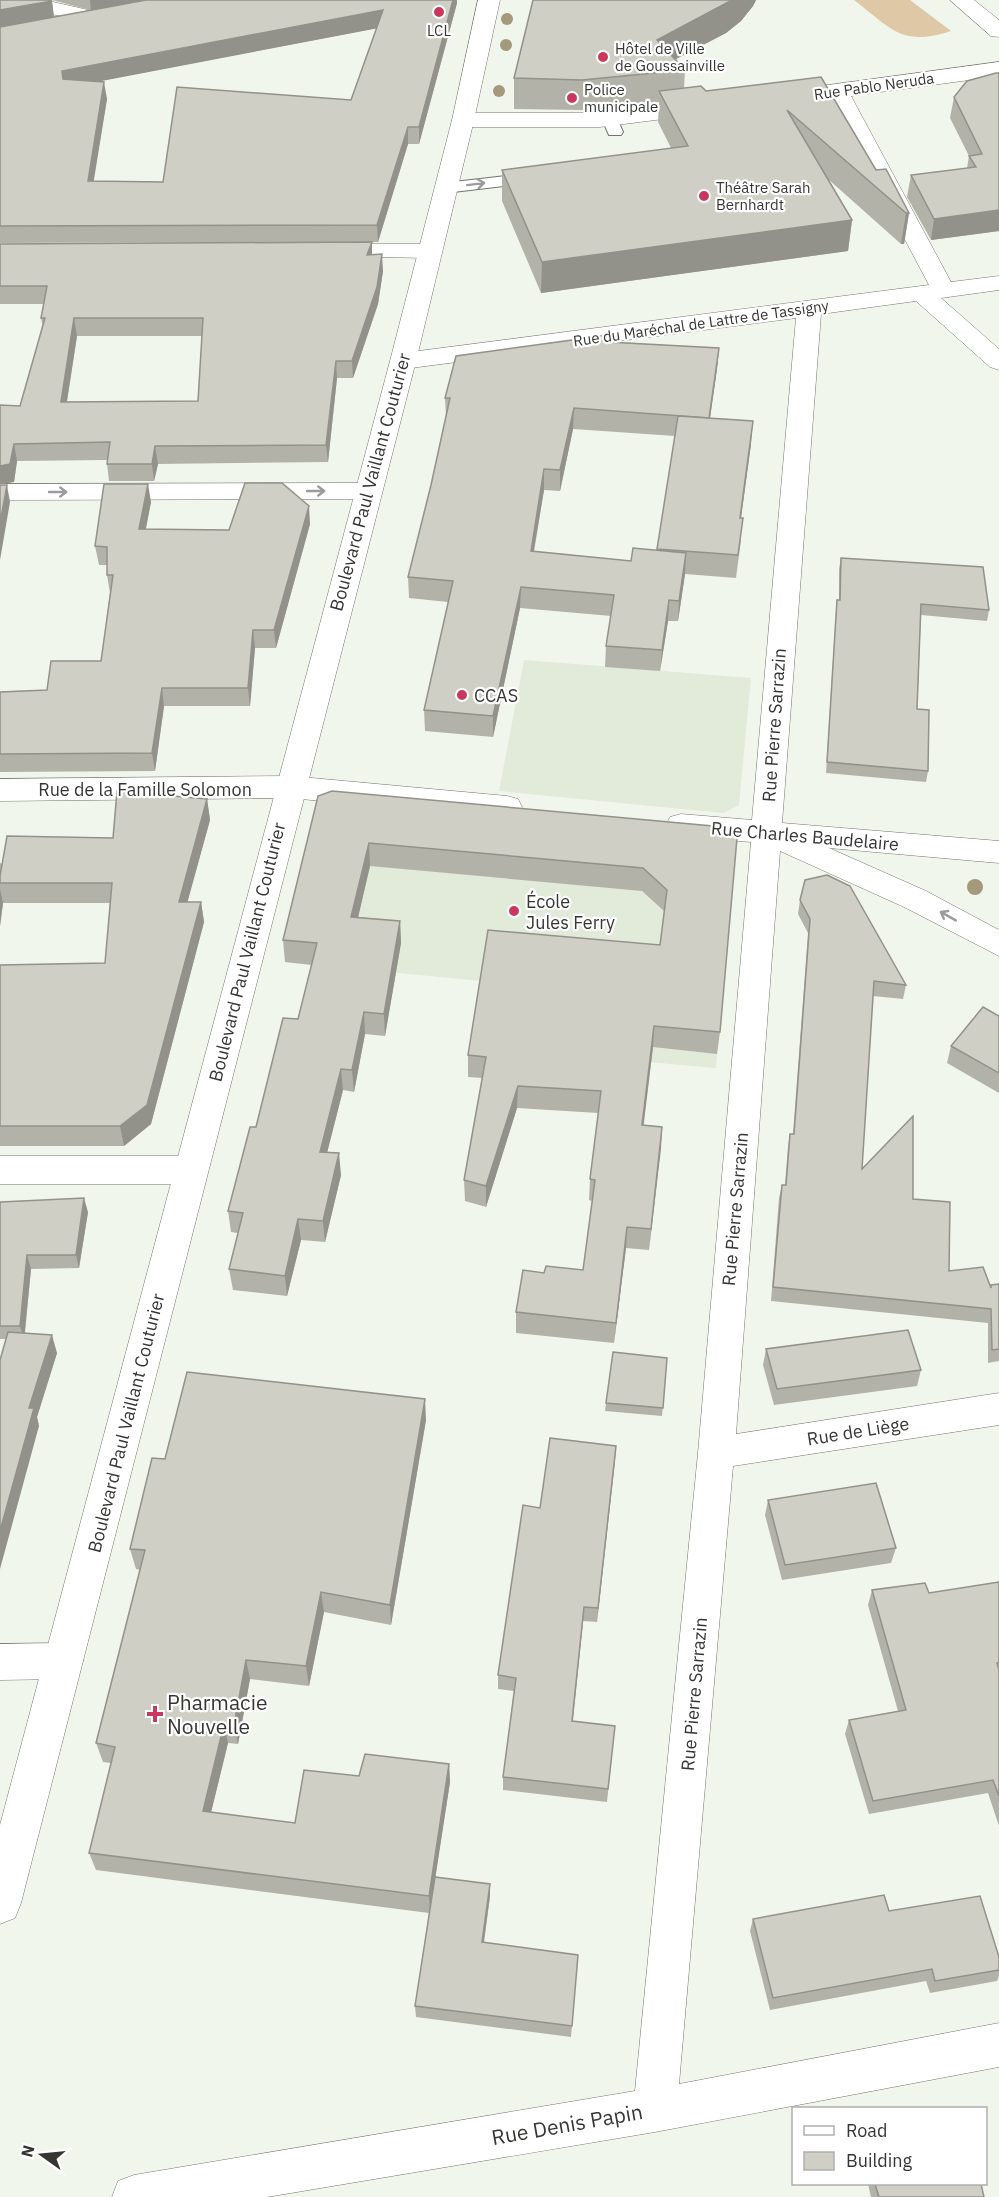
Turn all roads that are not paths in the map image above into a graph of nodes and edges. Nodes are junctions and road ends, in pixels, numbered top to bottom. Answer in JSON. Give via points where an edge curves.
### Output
{"nodes":[{"id":1,"x":16,"y":0,"type":"edge"},
{"id":2,"x":489,"y":0,"type":"edge"},
{"id":3,"x":961,"y":0,"type":"edge"},
{"id":4,"x":117,"y":14,"type":"edge"},
{"id":5,"x":94,"y":18,"type":"junction"},
{"id":6,"x":47,"y":27,"type":"edge"},
{"id":7,"x":999,"y":31,"type":"edge"},
{"id":8,"x":999,"y":69,"type":"edge"},
{"id":9,"x":837,"y":91,"type":"junction"},
{"id":10,"x":768,"y":100,"type":"edge"},
{"id":11,"x":722,"y":106,"type":"edge"},
{"id":12,"x":463,"y":120,"type":"junction"},
{"id":13,"x":506,"y":181,"type":"edge"},
{"id":14,"x":445,"y":188,"type":"junction"},
{"id":15,"x":299,"y":251,"type":"edge"},
{"id":16,"x":430,"y":251,"type":"junction"},
{"id":17,"x":999,"y":283,"type":"edge"},
{"id":18,"x":933,"y":293,"type":"junction"},
{"id":19,"x":809,"y":309,"type":"junction"},
{"id":20,"x":403,"y":361,"type":"junction"},
{"id":21,"x":999,"y":362,"type":"edge"},
{"id":22,"x":368,"y":491,"type":"junction"},
{"id":23,"x":0,"y":492,"type":"edge"},
{"id":24,"x":290,"y":788,"type":"junction"},
{"id":25,"x":0,"y":790,"type":"edge"},
{"id":26,"x":532,"y":810,"type":"edge"},
{"id":27,"x":650,"y":822,"type":"edge"},
{"id":28,"x":768,"y":833,"type":"junction"},
{"id":29,"x":999,"y":852,"type":"edge"},
{"id":30,"x":999,"y":944,"type":"edge"},
{"id":31,"x":0,"y":1170,"type":"edge"},
{"id":32,"x":191,"y":1170,"type":"junction"},
{"id":33,"x":999,"y":1409,"type":"edge"},
{"id":34,"x":716,"y":1453,"type":"junction"},
{"id":35,"x":63,"y":1661,"type":"junction"},
{"id":36,"x":0,"y":1662,"type":"edge"},
{"id":37,"x":0,"y":1903,"type":"edge"},
{"id":38,"x":999,"y":2045,"type":"edge"},
{"id":39,"x":655,"y":2110,"type":"junction"},
{"id":40,"x":134,"y":2197,"type":"edge"}],
"edges":[{"from":1,"to":5,"type":"street"},
{"from":2,"to":12,"type":"street","name":"Boulevard Paul Vaillant Couturier"},
{"from":3,"to":7,"type":"street"},
{"from":4,"to":5,"type":"street"},
{"from":5,"to":6,"type":"street"},
{"from":8,"to":9,"type":"street","name":"Rue Pablo Neruda"},
{"from":9,"to":10,"type":"street","name":"Rue Pablo Neruda"},
{"from":9,"to":18,"type":"street"},
{"from":11,"to":12,"type":"street","via":[[612,125]]},
{"from":12,"to":14,"type":"street","name":"Boulevard Paul Vaillant Couturier"},
{"from":14,"to":13,"type":"lane","one_way":true},
{"from":14,"to":16,"type":"street","name":"Boulevard Paul Vaillant Couturier"},
{"from":15,"to":16,"type":"street"},
{"from":16,"to":20,"type":"street","name":"Boulevard Paul Vaillant Couturier"},
{"from":17,"to":18,"type":"street","name":"Rue du Maréchal de Lattre de Tassigny"},
{"from":18,"to":19,"type":"street","name":"Rue du Maréchal de Lattre de Tassigny"},
{"from":18,"to":21,"type":"street"},
{"from":19,"to":20,"type":"street","name":"Rue du Maréchal de Lattre de Tassigny"},
{"from":19,"to":28,"type":"street","name":"Rue Pierre Sarrazin","via":[[769,772]]},
{"from":20,"to":22,"type":"street","name":"Boulevard Paul Vaillant Couturier"},
{"from":23,"to":22,"type":"street","one_way":true},
{"from":22,"to":24,"type":"street","name":"Boulevard Paul Vaillant Couturier"},
{"from":24,"to":25,"type":"street","name":"Rue de la Famille Solomon"},
{"from":24,"to":26,"type":"street"},
{"from":24,"to":32,"type":"street","name":"Boulevard Paul Vaillant Couturier"},
{"from":27,"to":28,"type":"street","name":"Rue Charles Baudelaire"},
{"from":28,"to":29,"type":"street","name":"Rue Charles Baudelaire"},
{"from":30,"to":28,"type":"street","one_way":true,"via":[[915,898]]},
{"from":28,"to":34,"type":"street","name":"Rue Pierre Sarrazin"},
{"from":31,"to":32,"type":"street"},
{"from":32,"to":35,"type":"street","name":"Boulevard Paul Vaillant Couturier"},
{"from":33,"to":34,"type":"street","name":"Rue de Liège"},
{"from":34,"to":39,"type":"street","name":"Rue Pierre Sarrazin"},
{"from":35,"to":36,"type":"street"},
{"from":35,"to":37,"type":"street","name":"Boulevard Paul Vaillant Couturier"},
{"from":38,"to":39,"type":"street","name":"Rue Denis Papin"},
{"from":39,"to":40,"type":"street","name":"Rue Denis Papin"}]}
